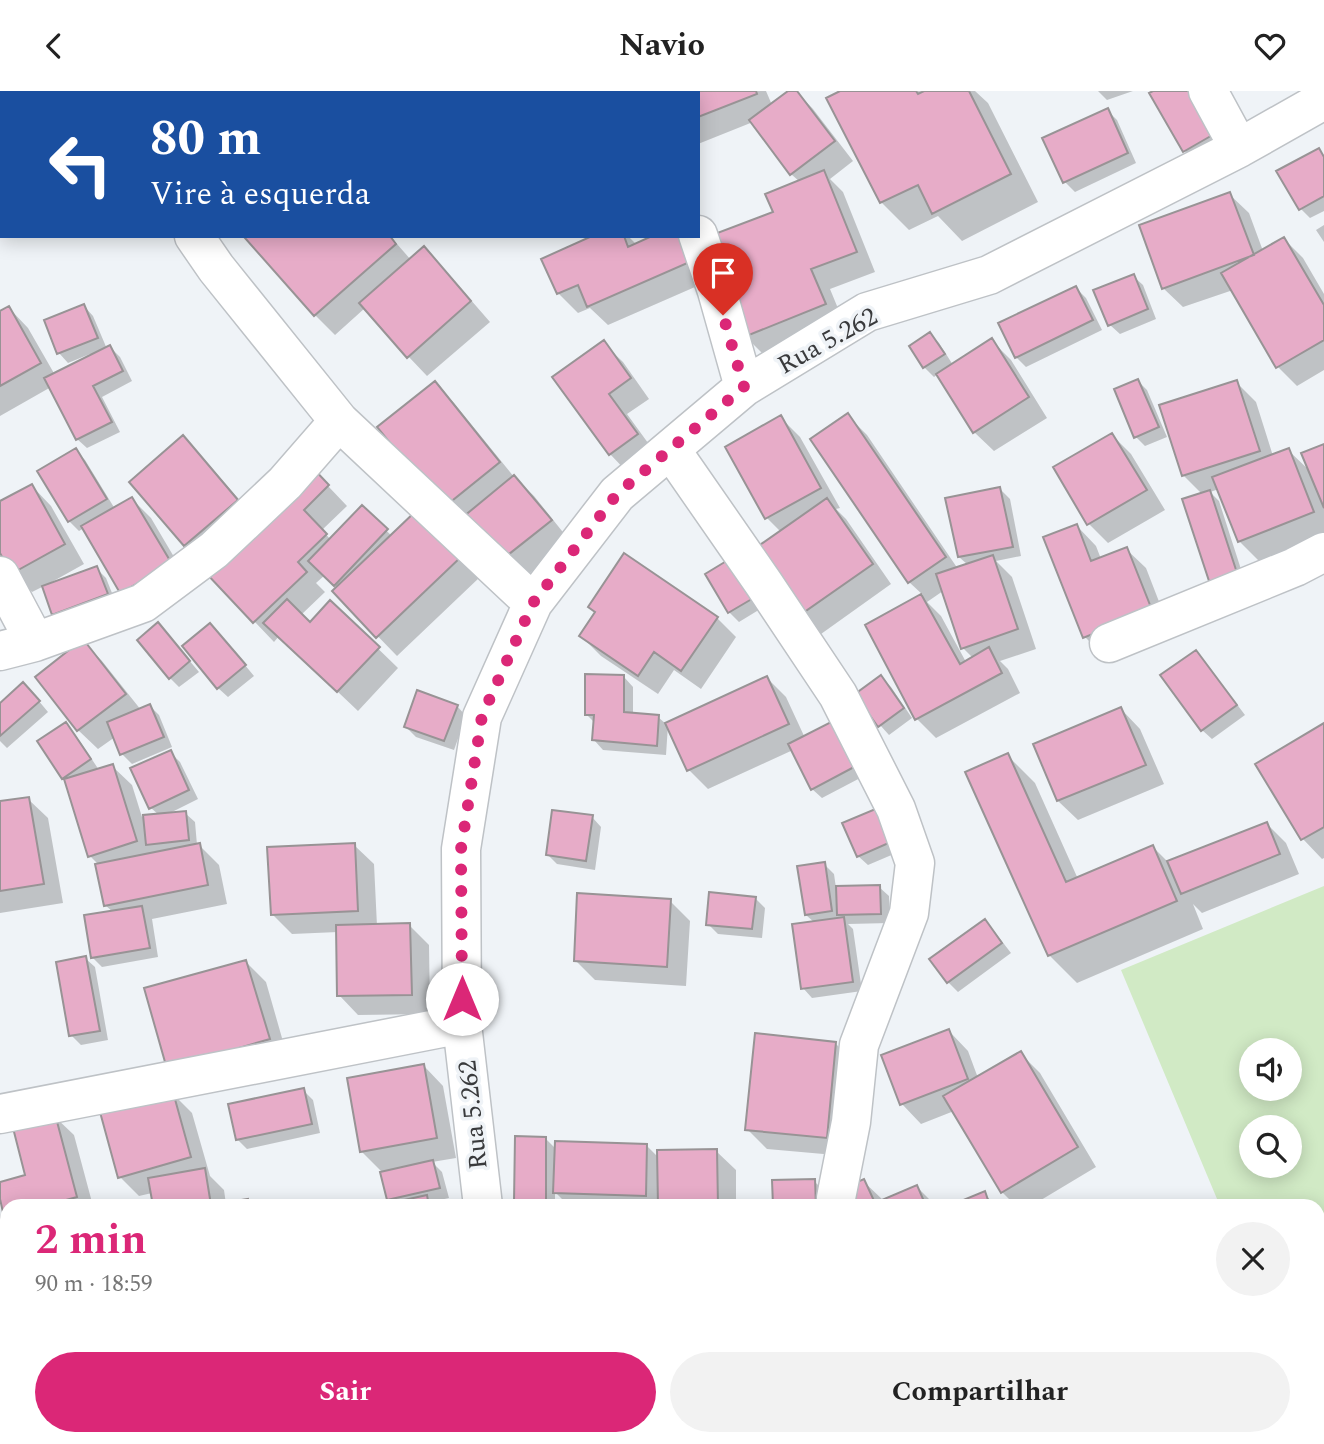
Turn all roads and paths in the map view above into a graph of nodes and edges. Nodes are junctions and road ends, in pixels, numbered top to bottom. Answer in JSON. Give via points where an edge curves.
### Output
{"nodes":[{"id":1,"x":1208,"y":91,"type":"edge"},
{"id":2,"x":1324,"y":100,"type":"edge"},
{"id":3,"x":1239,"y":148,"type":"junction"},
{"id":4,"x":195,"y":238,"type":"edge"},
{"id":5,"x":699,"y":238,"type":"edge"},
{"id":6,"x":744,"y":387,"type":"junction"},
{"id":7,"x":339,"y":421,"type":"junction"},
{"id":8,"x":671,"y":450,"type":"junction"},
{"id":9,"x":1324,"y":552,"type":"edge"},
{"id":10,"x":0,"y":576,"type":"edge"},
{"id":11,"x":533,"y":603,"type":"junction"},
{"id":12,"x":1109,"y":643,"type":"dead end"},
{"id":13,"x":18,"y":647,"type":"edge"},
{"id":14,"x":462,"y":1024,"type":"junction"},
{"id":15,"x":0,"y":1114,"type":"edge"},
{"id":16,"x":482,"y":1199,"type":"edge"},
{"id":17,"x":836,"y":1199,"type":"edge"}],
"edges":[{"from":1,"to":3,"type":"street"},
{"from":2,"to":3,"type":"street","name":"Rua 5.262"},
{"from":3,"to":6,"type":"street","name":"Rua 5.262","via":[[989,275],[867,312]]},
{"from":4,"to":7,"type":"street"},
{"from":5,"to":6,"type":"street"},
{"from":6,"to":8,"type":"street","name":"Rua 5.262"},
{"from":7,"to":11,"type":"street"},
{"from":7,"to":13,"type":"street","via":[[285,483],[214,550],[143,603]]},
{"from":8,"to":11,"type":"street","name":"Rua 5.262","via":[[617,494]]},
{"from":8,"to":17,"type":"street","via":[[838,695],[896,809],[915,863],[909,913],[859,1045]]},
{"from":9,"to":12,"type":"street"},
{"from":10,"to":13,"type":"street"},
{"from":11,"to":14,"type":"street","name":"Rua 5.262","via":[[482,716],[461,849]]},
{"from":14,"to":15,"type":"street"},
{"from":14,"to":16,"type":"street","name":"Rua 5.262"}]}
